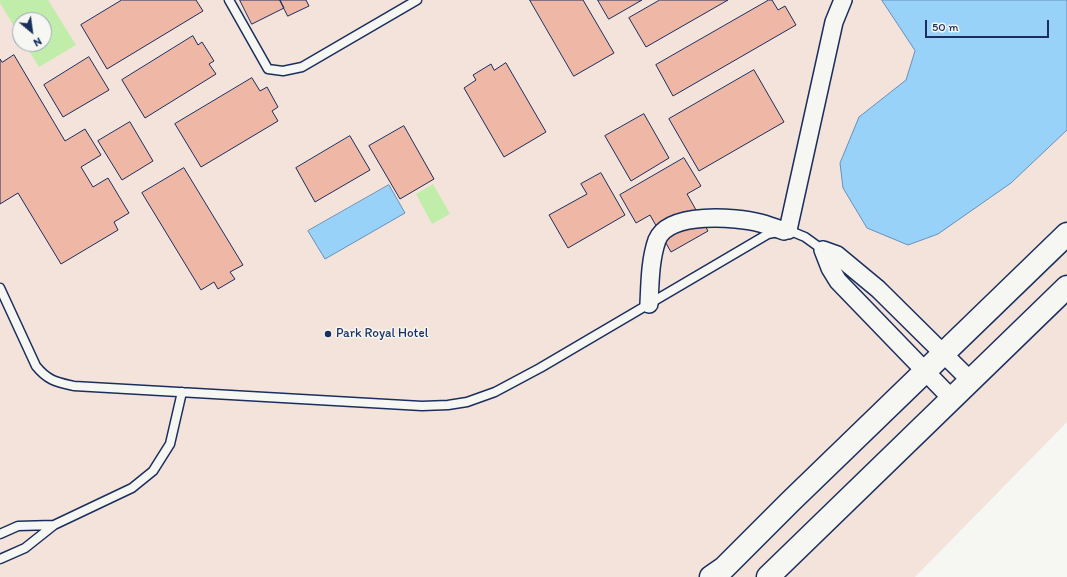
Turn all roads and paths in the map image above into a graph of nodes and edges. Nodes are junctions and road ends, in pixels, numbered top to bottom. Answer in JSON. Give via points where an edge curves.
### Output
{"nodes":[{"id":1,"x":229,"y":0,"type":"edge"},
{"id":2,"x":417,"y":0,"type":"edge"},
{"id":3,"x":843,"y":0,"type":"edge"},
{"id":4,"x":786,"y":231,"type":"junction"},
{"id":5,"x":1067,"y":234,"type":"edge"},
{"id":6,"x":823,"y":250,"type":"junction"},
{"id":7,"x":1067,"y":287,"type":"edge"},
{"id":8,"x":0,"y":288,"type":"edge"},
{"id":9,"x":649,"y":304,"type":"junction"},
{"id":10,"x":943,"y":354,"type":"junction"},
{"id":11,"x":924,"y":371,"type":"junction"},
{"id":12,"x":970,"y":380,"type":"junction"},
{"id":13,"x":182,"y":392,"type":"junction"},
{"id":14,"x":952,"y":399,"type":"junction"},
{"id":15,"x":54,"y":524,"type":"junction"},
{"id":16,"x":0,"y":534,"type":"edge"},
{"id":17,"x":0,"y":559,"type":"edge"},
{"id":18,"x":712,"y":577,"type":"edge"},
{"id":19,"x":768,"y":577,"type":"edge"}],
"edges":[{"from":1,"to":2,"type":"lane","via":[[268,69],[283,71],[302,67]]},
{"from":3,"to":4,"type":"street","via":[[834,22]]},
{"from":4,"to":6,"type":"lane","via":[[805,237]]},
{"from":4,"to":9,"type":"lane","via":[[768,234]]},
{"from":4,"to":9,"type":"street","via":[[760,223],[724,218],[698,218],[665,229],[658,239],[651,265]]},
{"from":5,"to":10,"type":"street"},
{"from":6,"to":10,"type":"street","via":[[837,255],[853,267]]},
{"from":6,"to":11,"type":"street","via":[[838,281]]},
{"from":7,"to":12,"type":"street"},
{"from":8,"to":13,"type":"lane","via":[[36,366],[43,375],[55,382],[74,386]]},
{"from":9,"to":13,"type":"lane","via":[[540,368],[495,392],[467,402],[422,406]]},
{"from":10,"to":11,"type":"street"},
{"from":10,"to":12,"type":"street"},
{"from":11,"to":14,"type":"street"},
{"from":11,"to":18,"type":"street"},
{"from":12,"to":14,"type":"street"},
{"from":13,"to":15,"type":"lane","via":[[170,444],[153,471],[132,488]]},
{"from":14,"to":19,"type":"street"},
{"from":15,"to":16,"type":"lane","via":[[18,526]]},
{"from":15,"to":17,"type":"lane","via":[[25,548]]}]}
